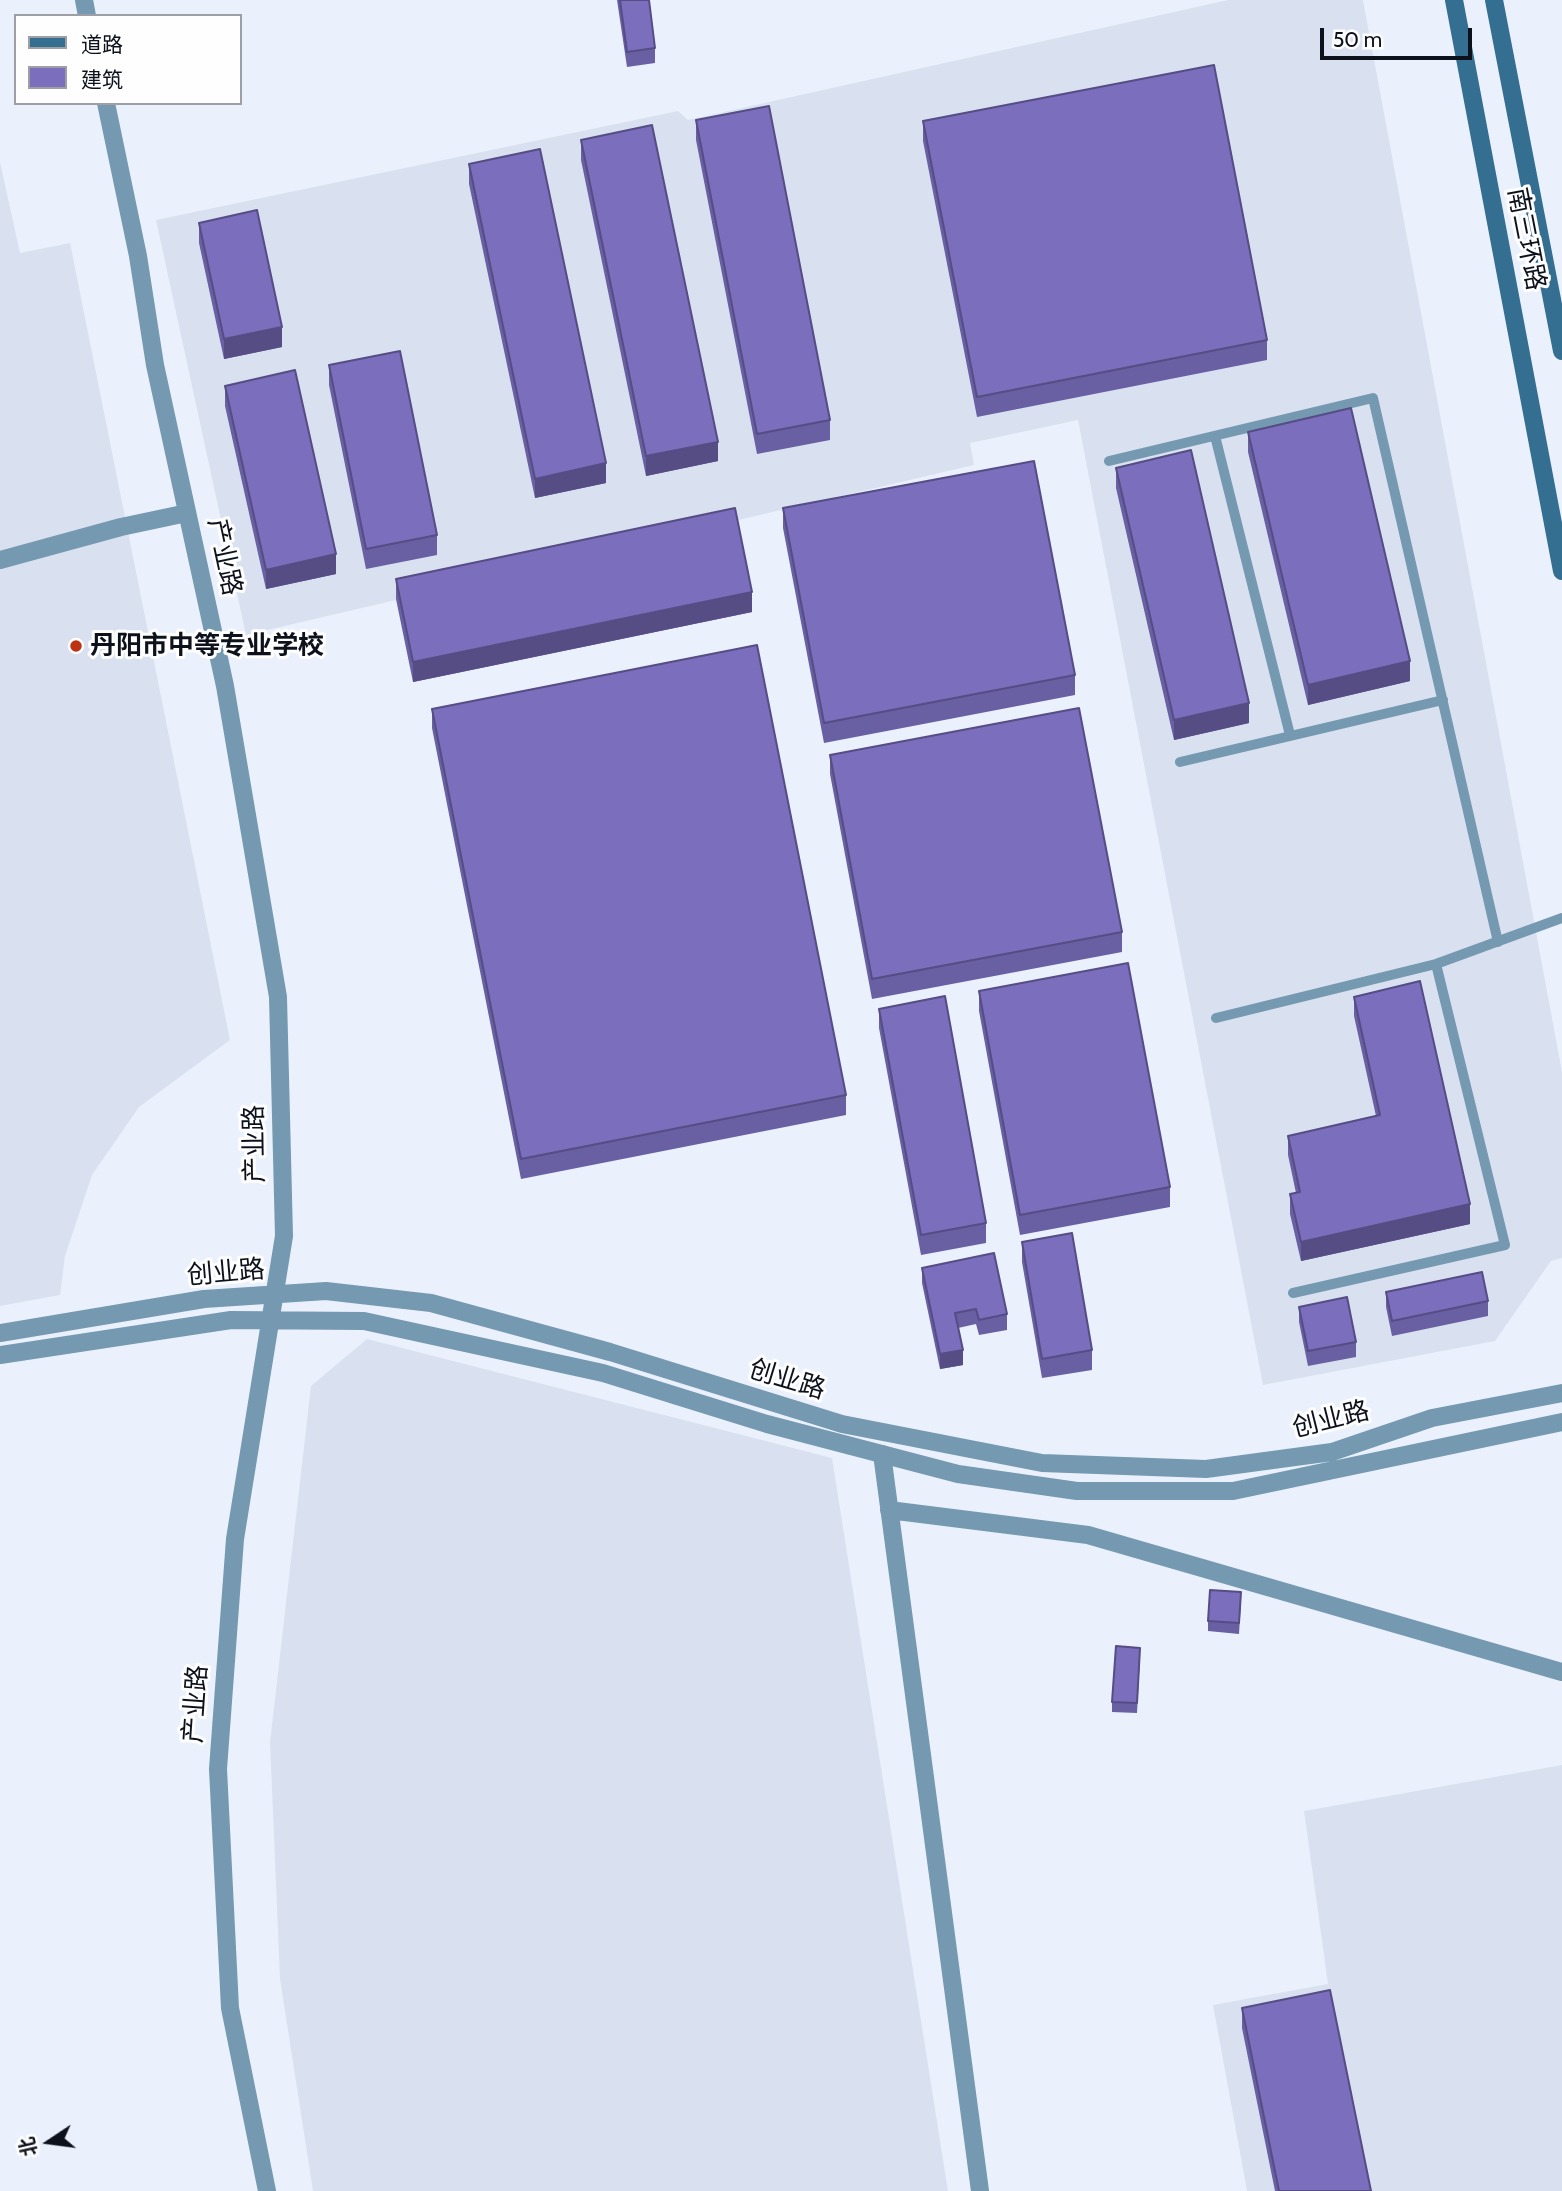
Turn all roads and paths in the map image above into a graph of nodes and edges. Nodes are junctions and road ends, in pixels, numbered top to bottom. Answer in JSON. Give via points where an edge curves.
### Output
{"nodes":[{"id":1,"x":1454,"y":0,"type":"edge"},
{"id":2,"x":1494,"y":0,"type":"edge"},
{"id":3,"x":106,"y":105,"type":"edge"},
{"id":4,"x":1562,"y":351,"type":"edge"},
{"id":5,"x":1215,"y":436,"type":"junction"},
{"id":6,"x":1109,"y":461,"type":"dead end"},
{"id":7,"x":187,"y":513,"type":"junction"},
{"id":8,"x":0,"y":560,"type":"edge"},
{"id":9,"x":1562,"y":571,"type":"edge"},
{"id":10,"x":1443,"y":700,"type":"junction"},
{"id":11,"x":1290,"y":735,"type":"junction"},
{"id":12,"x":1180,"y":762,"type":"dead end"},
{"id":13,"x":1562,"y":918,"type":"edge"},
{"id":14,"x":1498,"y":942,"type":"junction"},
{"id":15,"x":1436,"y":964,"type":"junction"},
{"id":16,"x":1216,"y":1018,"type":"dead end"},
{"id":17,"x":1293,"y":1293,"type":"dead end"},
{"id":18,"x":274,"y":1295,"type":"junction"},
{"id":19,"x":270,"y":1321,"type":"junction"},
{"id":20,"x":0,"y":1333,"type":"edge"},
{"id":21,"x":0,"y":1355,"type":"edge"},
{"id":22,"x":1562,"y":1393,"type":"edge"},
{"id":23,"x":1562,"y":1422,"type":"edge"},
{"id":24,"x":882,"y":1454,"type":"junction"},
{"id":25,"x":889,"y":1510,"type":"junction"},
{"id":26,"x":1562,"y":1672,"type":"edge"},
{"id":27,"x":267,"y":2191,"type":"edge"},
{"id":28,"x":980,"y":2191,"type":"edge"}],
"edges":[{"from":1,"to":9,"type":"main road","name":"南三环路"},
{"from":2,"to":4,"type":"main road","name":"南三环路"},
{"from":3,"to":7,"type":"street","name":"产业路"},
{"from":5,"to":6,"type":"lane"},
{"from":5,"to":10,"type":"lane","via":[[1373,398]]},
{"from":5,"to":11,"type":"lane"},
{"from":7,"to":8,"type":"street"},
{"from":7,"to":18,"type":"street","name":"产业路","via":[[225,686],[278,997],[284,1236]]},
{"from":10,"to":11,"type":"lane"},
{"from":10,"to":14,"type":"lane"},
{"from":11,"to":12,"type":"lane"},
{"from":13,"to":14,"type":"lane"},
{"from":14,"to":15,"type":"lane"},
{"from":15,"to":16,"type":"lane"},
{"from":15,"to":17,"type":"lane","via":[[1506,1245]]},
{"from":18,"to":19,"type":"street","name":"产业路"},
{"from":18,"to":20,"type":"street","name":"创业路","via":[[204,1299]]},
{"from":18,"to":22,"type":"street","name":"创业路","via":[[326,1291],[432,1303],[842,1424],[1042,1463],[1206,1469],[1332,1452],[1432,1418]]},
{"from":19,"to":21,"type":"street","name":"创业路","via":[[231,1320]]},
{"from":19,"to":24,"type":"street","name":"创业路","via":[[364,1321],[550,1361]]},
{"from":19,"to":27,"type":"street","name":"产业路","via":[[235,1539],[218,1769],[230,2007]]},
{"from":23,"to":24,"type":"street","name":"创业路","via":[[1233,1491],[1077,1491],[958,1474]]},
{"from":24,"to":25,"type":"street"},
{"from":25,"to":26,"type":"street","via":[[1088,1535]]},
{"from":25,"to":28,"type":"street"}]}
